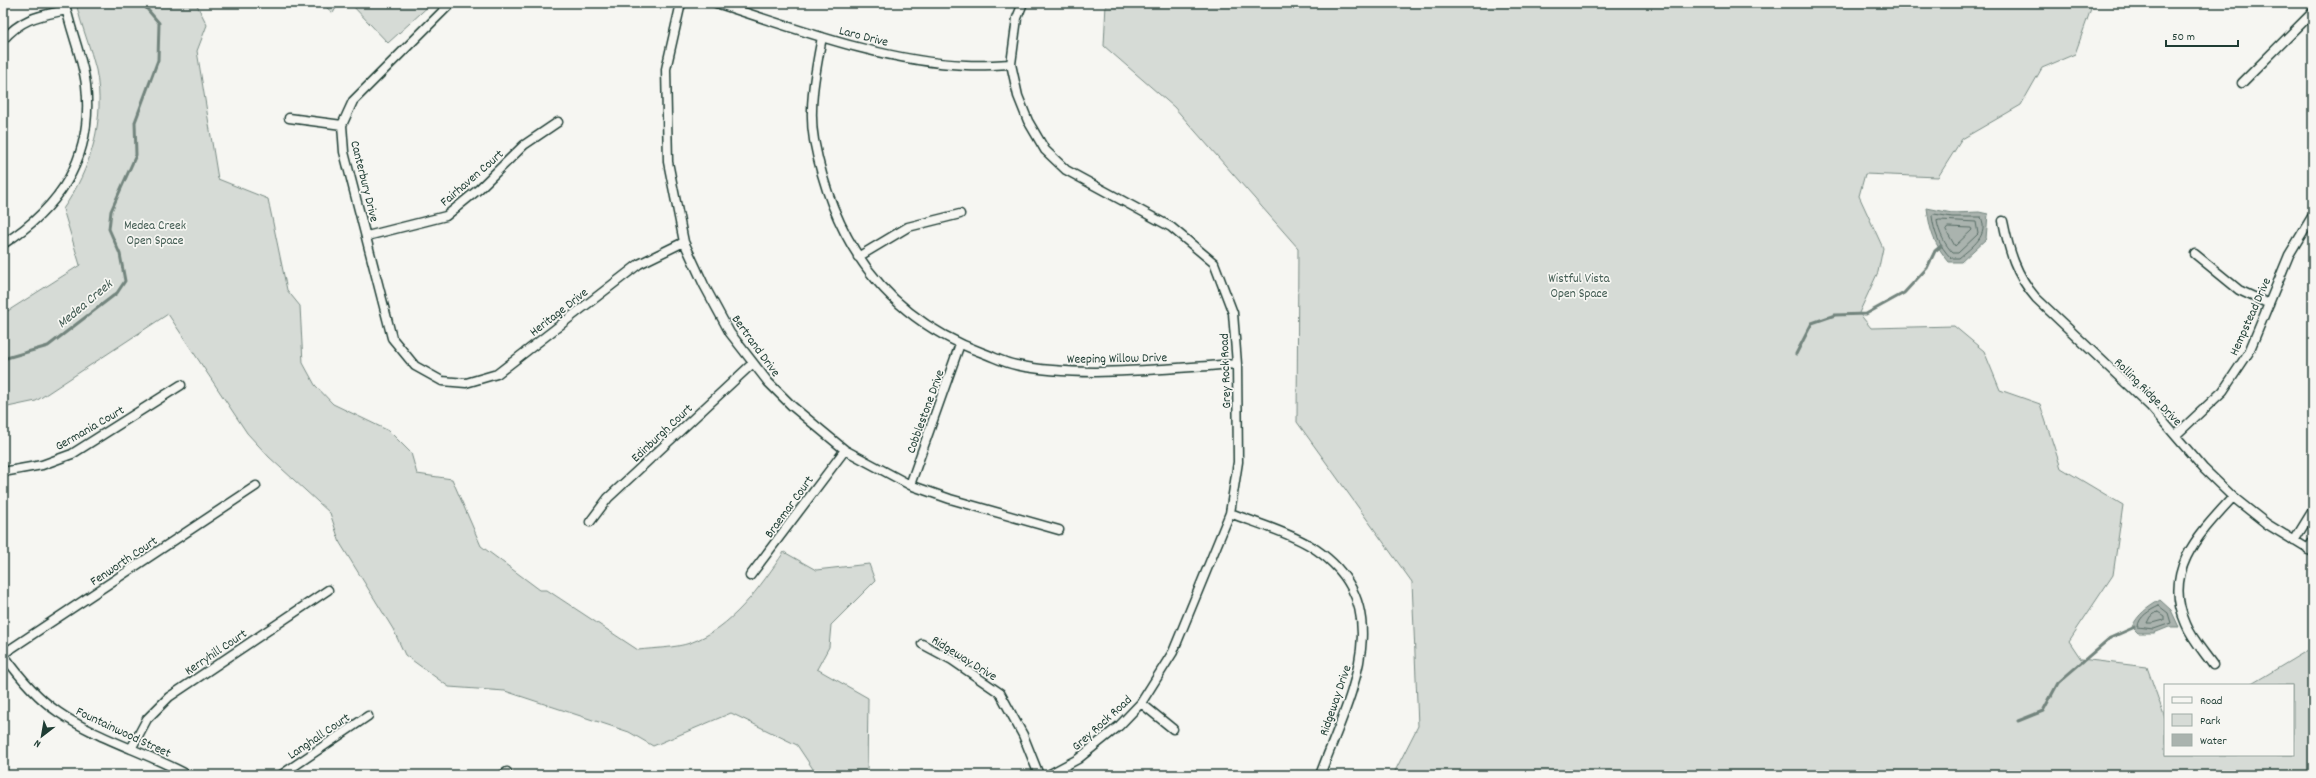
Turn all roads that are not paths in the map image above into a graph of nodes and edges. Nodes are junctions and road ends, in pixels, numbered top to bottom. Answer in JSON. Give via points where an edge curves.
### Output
{"nodes":[{"id":1,"x":451,"y":3,"type":"edge"},
{"id":2,"x":681,"y":3,"type":"edge"},
{"id":3,"x":716,"y":3,"type":"edge"},
{"id":4,"x":1023,"y":3,"type":"edge"},
{"id":5,"x":65,"y":6,"type":"edge"},
{"id":6,"x":2313,"y":12,"type":"edge"},
{"id":7,"x":822,"y":37,"type":"junction"},
{"id":8,"x":3,"y":40,"type":"edge"},
{"id":9,"x":1011,"y":64,"type":"junction"},
{"id":10,"x":2242,"y":82,"type":"dead end"},
{"id":11,"x":289,"y":118,"type":"dead end"},
{"id":12,"x":558,"y":122,"type":"dead end"},
{"id":13,"x":342,"y":124,"type":"junction"},
{"id":14,"x":960,"y":214,"type":"dead end"},
{"id":15,"x":2313,"y":215,"type":"edge"},
{"id":16,"x":2003,"y":221,"type":"dead end"},
{"id":17,"x":367,"y":236,"type":"junction"},
{"id":18,"x":684,"y":242,"type":"junction"},
{"id":19,"x":3,"y":244,"type":"edge"},
{"id":20,"x":2195,"y":254,"type":"dead end"},
{"id":21,"x":858,"y":257,"type":"junction"},
{"id":22,"x":2269,"y":304,"type":"junction"},
{"id":23,"x":960,"y":344,"type":"junction"},
{"id":24,"x":753,"y":362,"type":"junction"},
{"id":25,"x":1237,"y":364,"type":"junction"},
{"id":26,"x":442,"y":381,"type":"joint"},
{"id":27,"x":181,"y":385,"type":"dead end"},
{"id":28,"x":2176,"y":435,"type":"junction"},
{"id":29,"x":844,"y":450,"type":"junction"},
{"id":30,"x":3,"y":472,"type":"edge"},
{"id":31,"x":910,"y":485,"type":"junction"},
{"id":32,"x":256,"y":486,"type":"dead end"},
{"id":33,"x":2233,"y":497,"type":"junction"},
{"id":34,"x":2313,"y":510,"type":"edge"},
{"id":35,"x":1230,"y":513,"type":"junction"},
{"id":36,"x":590,"y":522,"type":"dead end"},
{"id":37,"x":1059,"y":530,"type":"dead end"},
{"id":38,"x":2294,"y":541,"type":"junction"},
{"id":39,"x":2313,"y":542,"type":"edge"},
{"id":40,"x":2311,"y":551,"type":"edge"},
{"id":41,"x":750,"y":576,"type":"dead end"},
{"id":42,"x":328,"y":590,"type":"dead end"},
{"id":43,"x":922,"y":644,"type":"dead end"},
{"id":44,"x":3,"y":654,"type":"edge"},
{"id":45,"x":2213,"y":665,"type":"dead end"},
{"id":46,"x":1141,"y":704,"type":"junction"},
{"id":47,"x":368,"y":716,"type":"dead end"},
{"id":48,"x":1173,"y":729,"type":"dead end"},
{"id":49,"x":131,"y":749,"type":"junction"},
{"id":50,"x":188,"y":775,"type":"edge"},
{"id":51,"x":281,"y":775,"type":"edge"},
{"id":52,"x":1039,"y":775,"type":"edge"},
{"id":53,"x":1048,"y":775,"type":"edge"},
{"id":54,"x":1320,"y":775,"type":"edge"}],
"edges":[{"from":1,"to":13,"type":"street","name":"Canterbury Drive","via":[[352,101]]},
{"from":2,"to":18,"type":"street","name":"Bertrand Drive","via":[[666,69],[668,162]]},
{"from":3,"to":7,"type":"street","name":"Laro Drive"},
{"from":4,"to":9,"type":"street","name":"Grey Rock Road","via":[[1016,18]]},
{"from":5,"to":8,"type":"street","via":[[28,19],[12,29]]},
{"from":5,"to":19,"type":"street","via":[[86,84],[88,118],[80,152],[68,182],[54,201],[28,228]]},
{"from":6,"to":10,"type":"street"},
{"from":7,"to":9,"type":"street","name":"Laro Drive","via":[[920,60],[966,65]]},
{"from":7,"to":21,"type":"street","name":"Weeping Willow Drive","via":[[813,85],[814,138],[834,213]]},
{"from":9,"to":25,"type":"street","name":"Grey Rock Road","via":[[1018,96],[1028,121],[1045,150],[1066,170],[1170,227],[1214,263],[1233,313]]},
{"from":11,"to":13,"type":"street"},
{"from":12,"to":17,"type":"street","name":"Fairhaven Court","via":[[524,145],[479,189],[446,216]]},
{"from":13,"to":17,"type":"street","name":"Canterbury Drive","via":[[344,152]]},
{"from":14,"to":21,"type":"street","via":[[908,227]]},
{"from":15,"to":22,"type":"street","name":"Hempstead Drive","via":[[2289,255]]},
{"from":16,"to":28,"type":"street","name":"Rolling Ridge Drive","via":[[2015,267],[2025,285],[2150,406]]},
{"from":17,"to":26,"type":"street","name":"Canterbury Drive","via":[[392,338],[415,366]]},
{"from":18,"to":24,"type":"street","name":"Bertrand Drive","via":[[730,333]]},
{"from":18,"to":26,"type":"street","name":"Heritage Drive","via":[[639,264],[497,374],[466,383]]},
{"from":20,"to":22,"type":"street","via":[[2239,290]]},
{"from":21,"to":23,"type":"street","name":"Weeping Willow Drive","via":[[885,290],[913,315]]},
{"from":22,"to":28,"type":"street","name":"Hempstead Drive","via":[[2249,352],[2223,391]]},
{"from":23,"to":25,"type":"street","name":"Weeping Willow Drive","via":[[1016,365],[1076,372]]},
{"from":23,"to":31,"type":"street","name":"Cobblestone Drive"},
{"from":24,"to":29,"type":"street","name":"Bertrand Drive","via":[[792,406]]},
{"from":24,"to":36,"type":"street","name":"Edinburgh Court","via":[[608,498]]},
{"from":25,"to":35,"type":"street","name":"Grey Rock Road","via":[[1238,462]]},
{"from":27,"to":30,"type":"street","name":"Germania Court","via":[[72,454],[42,465]]},
{"from":28,"to":33,"type":"street","name":"Rolling Ridge Drive","via":[[2204,469]]},
{"from":29,"to":31,"type":"street","name":"Bertrand Drive"},
{"from":29,"to":41,"type":"street","name":"Braemar Court"},
{"from":31,"to":37,"type":"street","name":"Bertrand Drive"},
{"from":32,"to":44,"type":"street","name":"Fenworth Court"},
{"from":33,"to":38,"type":"street","name":"Rolling Ridge Drive","via":[[2267,524]]},
{"from":33,"to":45,"type":"street","via":[[2195,540],[2180,572],[2177,590],[2186,625]]},
{"from":34,"to":38,"type":"street"},
{"from":35,"to":46,"type":"street","name":"Grey Rock Road","via":[[1173,652]]},
{"from":35,"to":54,"type":"street","name":"Ridgeway Drive","via":[[1309,545],[1337,566],[1356,598],[1363,637],[1358,674]]},
{"from":38,"to":40,"type":"street","name":"Rolling Ridge Drive"},
{"from":39,"to":40,"type":"street"},
{"from":42,"to":49,"type":"street","name":"Kerryhill Court","via":[[169,696],[147,719]]},
{"from":43,"to":52,"type":"street","name":"Ridgeway Drive","via":[[1000,693],[1023,735]]},
{"from":44,"to":49,"type":"street","name":"Fountainwood Street","via":[[19,677],[57,712]]},
{"from":46,"to":48,"type":"street"},
{"from":46,"to":53,"type":"street","name":"Grey Rock Road","via":[[1098,745]]},
{"from":47,"to":51,"type":"street","name":"Langhall Court"},
{"from":49,"to":50,"type":"street","name":"Fountainwood Street"}]}
